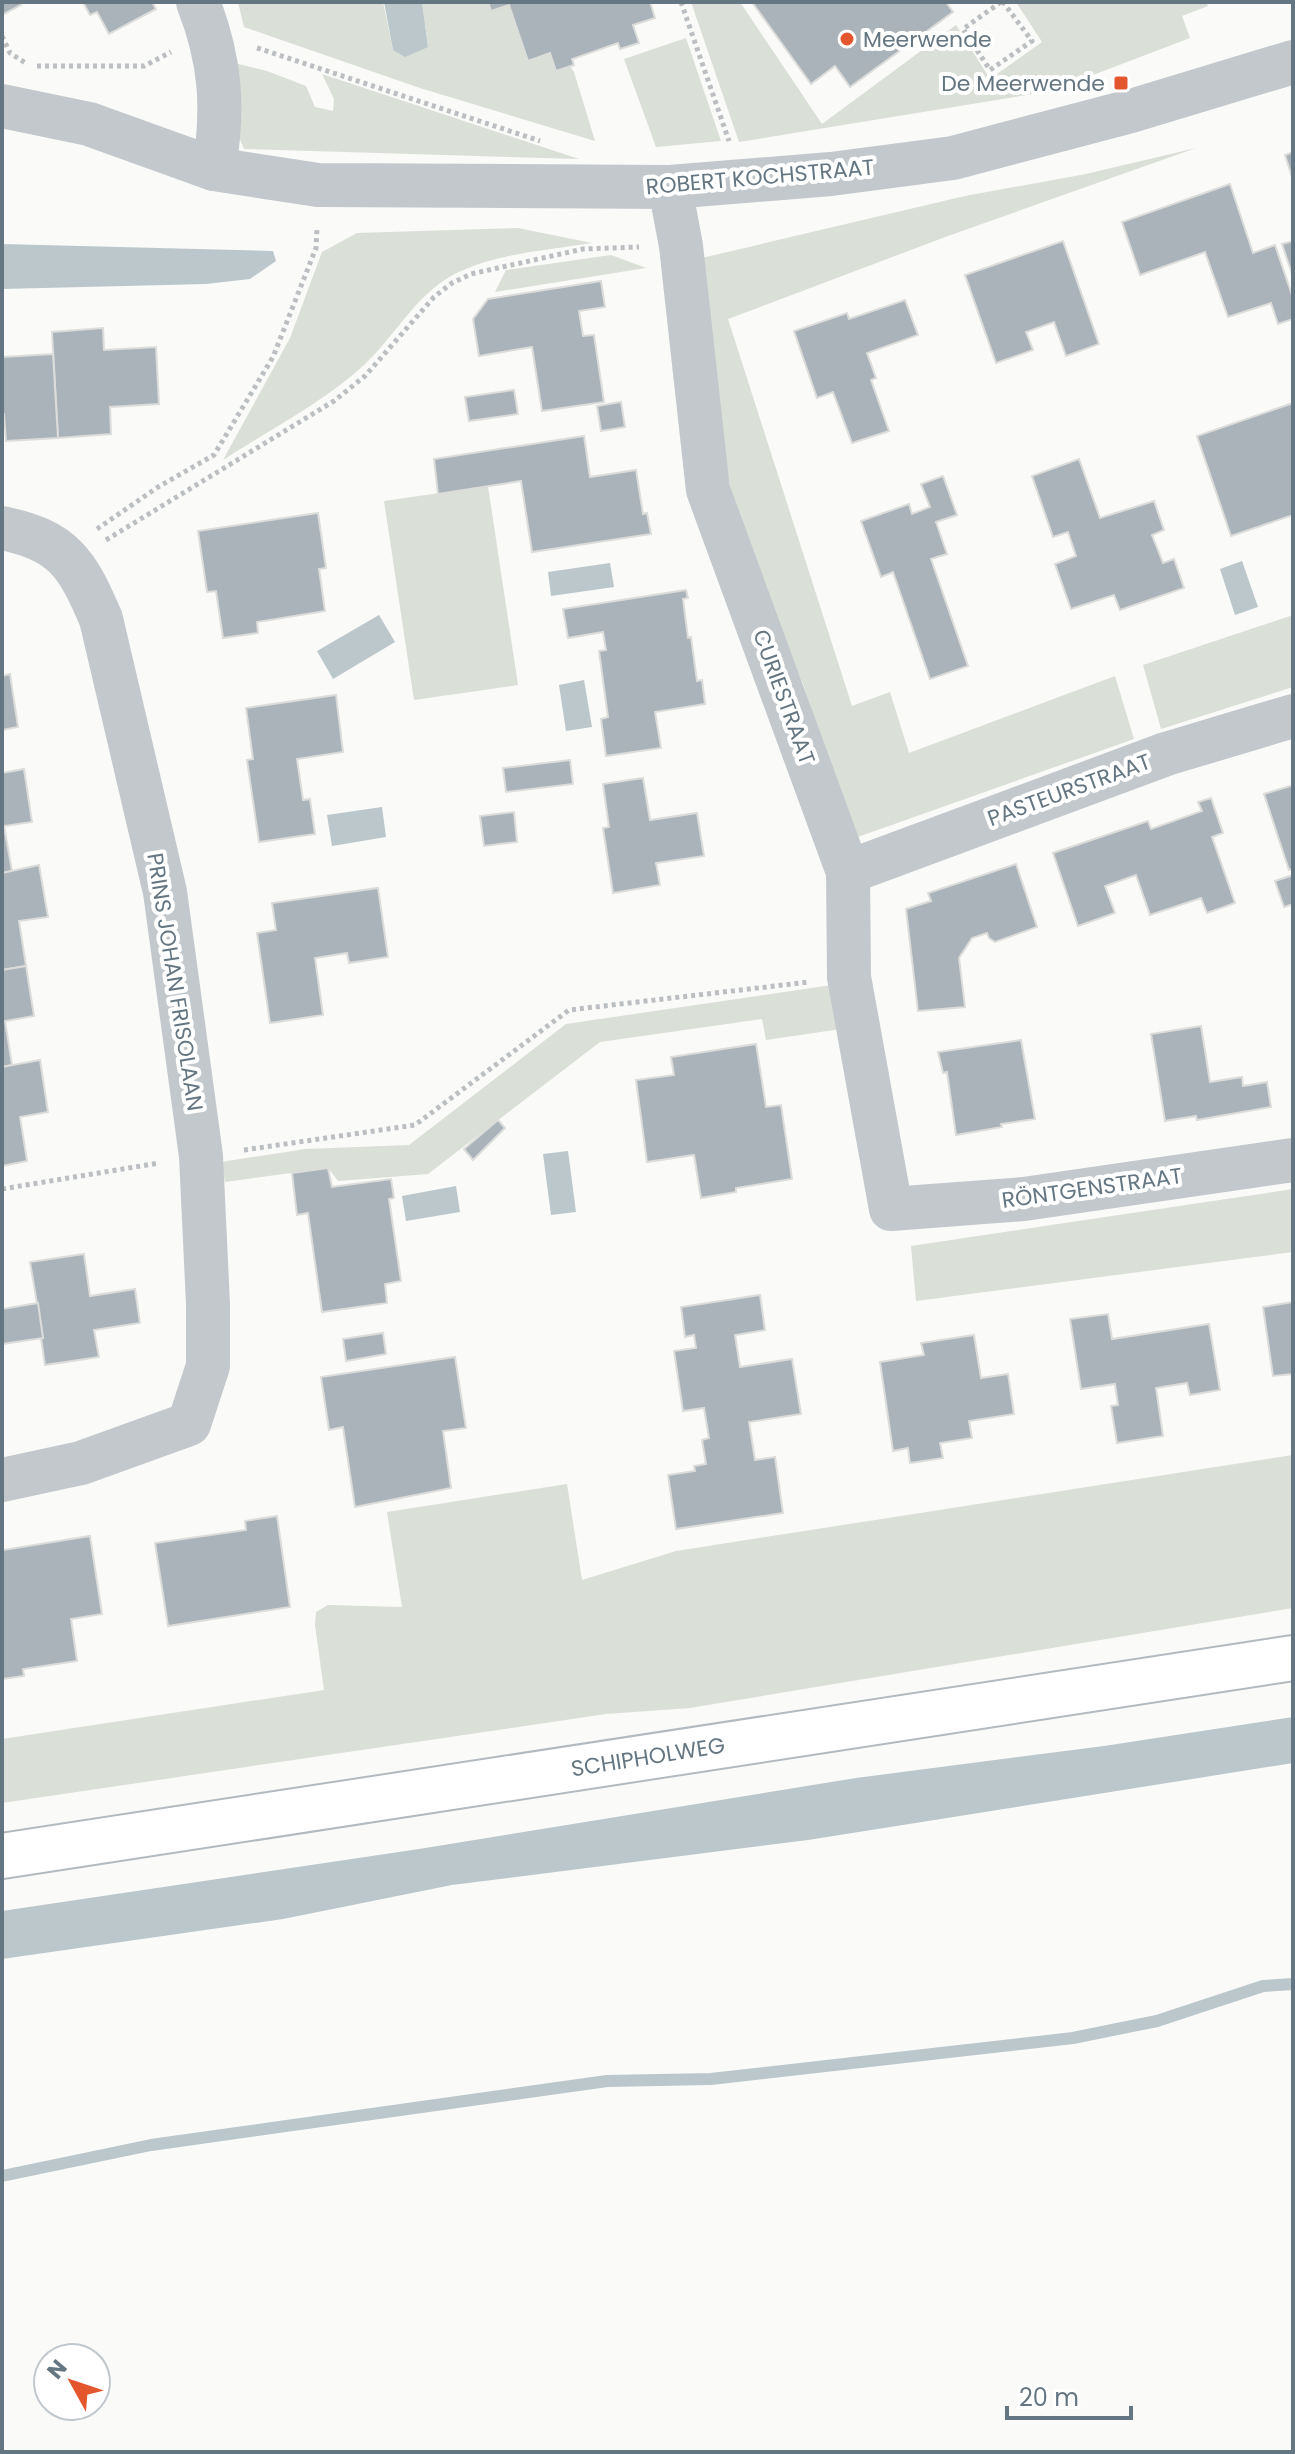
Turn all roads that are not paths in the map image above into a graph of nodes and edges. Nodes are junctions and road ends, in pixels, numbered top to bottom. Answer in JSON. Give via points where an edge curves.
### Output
{"nodes":[{"id":1,"x":208,"y":27,"type":"edge"},
{"id":2,"x":1293,"y":62,"type":"edge"},
{"id":3,"x":2,"y":106,"type":"edge"},
{"id":4,"x":214,"y":169,"type":"junction"},
{"id":5,"x":670,"y":187,"type":"junction"},
{"id":6,"x":2,"y":528,"type":"edge"},
{"id":7,"x":1293,"y":716,"type":"edge"},
{"id":8,"x":848,"y":872,"type":"junction"},
{"id":9,"x":1293,"y":1160,"type":"edge"},
{"id":10,"x":891,"y":1209,"type":"joint"},
{"id":11,"x":2,"y":1480,"type":"edge"},
{"id":12,"x":1293,"y":1658,"type":"edge"},
{"id":13,"x":2,"y":1856,"type":"edge"}],
"edges":[{"from":1,"to":4,"type":"street","via":[[220,91]]},
{"from":2,"to":5,"type":"street","name":"ROBERT KOCHSTRAAT","via":[[953,158]]},
{"from":3,"to":4,"type":"street","name":"ROBERT KOCHSTRAAT","via":[[89,124]]},
{"from":4,"to":5,"type":"street","name":"ROBERT KOCHSTRAAT","via":[[318,185]]},
{"from":5,"to":8,"type":"street","name":"CURIESTRAAT","via":[[708,490]]},
{"from":6,"to":11,"type":"street","name":"PRINS JOHAN FRISOLAAN","via":[[32,535],[63,553],[85,582],[101,619],[161,877],[201,1156],[208,1304],[208,1366],[189,1424],[81,1463]]},
{"from":7,"to":8,"type":"street","name":"PASTEURSTRAAT","via":[[1166,754]]},
{"from":8,"to":10,"type":"street","name":"CURIESTRAAT","via":[[849,977]]},
{"from":9,"to":10,"type":"street","name":"RÖNTGENSTRAAT","via":[[1024,1199]]},
{"from":12,"to":13,"type":"main road","name":"SCHIPHOLWEG"}]}
